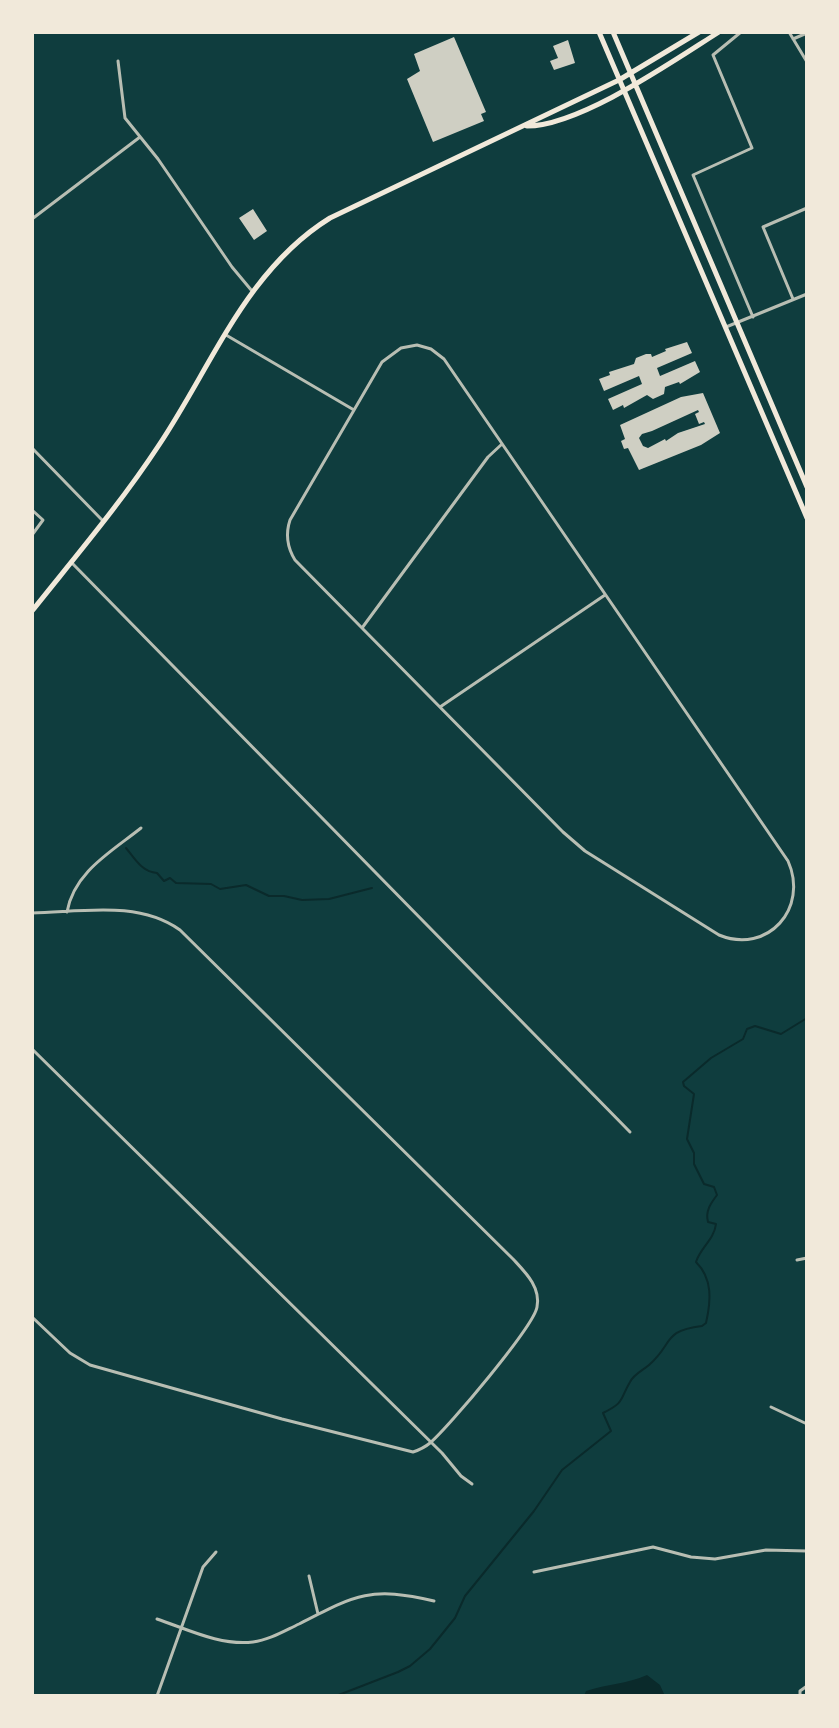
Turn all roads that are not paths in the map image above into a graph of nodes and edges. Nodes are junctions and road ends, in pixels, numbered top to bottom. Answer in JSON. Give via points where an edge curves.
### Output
{"nodes":[{"id":1,"x":599,"y":32,"type":"edge"},
{"id":2,"x":613,"y":32,"type":"edge"},
{"id":3,"x":699,"y":32,"type":"edge"},
{"id":4,"x":719,"y":32,"type":"edge"},
{"id":5,"x":741,"y":32,"type":"edge"},
{"id":6,"x":789,"y":32,"type":"edge"},
{"id":7,"x":807,"y":33,"type":"edge"},
{"id":8,"x":793,"y":39,"type":"junction"},
{"id":9,"x":118,"y":61,"type":"dead end"},
{"id":10,"x":807,"y":62,"type":"edge"},
{"id":11,"x":631,"y":74,"type":"junction"},
{"id":12,"x":619,"y":80,"type":"junction"},
{"id":13,"x":635,"y":84,"type":"junction"},
{"id":14,"x":623,"y":90,"type":"junction"},
{"id":15,"x":526,"y":126,"type":"junction"},
{"id":16,"x":140,"y":137,"type":"junction"},
{"id":17,"x":807,"y":208,"type":"edge"},
{"id":18,"x":32,"y":219,"type":"edge"},
{"id":19,"x":252,"y":291,"type":"junction"},
{"id":20,"x":807,"y":294,"type":"edge"},
{"id":21,"x":793,"y":299,"type":"junction"},
{"id":22,"x":753,"y":317,"type":"junction"},
{"id":23,"x":737,"y":323,"type":"junction"},
{"id":24,"x":726,"y":327,"type":"junction"},
{"id":25,"x":226,"y":334,"type":"junction"},
{"id":26,"x":354,"y":410,"type":"junction"},
{"id":27,"x":502,"y":444,"type":"junction"},
{"id":28,"x":33,"y":450,"type":"edge"},
{"id":29,"x":807,"y":487,"type":"edge"},
{"id":30,"x":32,"y":510,"type":"edge"},
{"id":31,"x":807,"y":518,"type":"edge"},
{"id":32,"x":103,"y":521,"type":"junction"},
{"id":33,"x":32,"y":535,"type":"edge"},
{"id":34,"x":71,"y":562,"type":"junction"},
{"id":35,"x":605,"y":595,"type":"junction"},
{"id":36,"x":32,"y":611,"type":"edge"},
{"id":37,"x":362,"y":628,"type":"junction"},
{"id":38,"x":440,"y":707,"type":"junction"},
{"id":39,"x":141,"y":828,"type":"dead end"},
{"id":40,"x":67,"y":912,"type":"junction"},
{"id":41,"x":32,"y":913,"type":"edge"},
{"id":42,"x":32,"y":1049,"type":"edge"},
{"id":43,"x":630,"y":1132,"type":"dead end"},
{"id":44,"x":807,"y":1258,"type":"edge"},
{"id":45,"x":797,"y":1260,"type":"dead end"},
{"id":46,"x":32,"y":1317,"type":"edge"},
{"id":47,"x":771,"y":1407,"type":"dead end"},
{"id":48,"x":807,"y":1424,"type":"edge"},
{"id":49,"x":430,"y":1443,"type":"junction"},
{"id":50,"x":472,"y":1484,"type":"dead end"},
{"id":51,"x":807,"y":1551,"type":"edge"},
{"id":52,"x":216,"y":1552,"type":"dead end"},
{"id":53,"x":534,"y":1572,"type":"dead end"},
{"id":54,"x":309,"y":1576,"type":"dead end"},
{"id":55,"x":434,"y":1601,"type":"dead end"},
{"id":56,"x":318,"y":1614,"type":"junction"},
{"id":57,"x":157,"y":1619,"type":"dead end"},
{"id":58,"x":182,"y":1627,"type":"junction"},
{"id":59,"x":807,"y":1686,"type":"edge"},
{"id":60,"x":157,"y":1696,"type":"edge"},
{"id":61,"x":800,"y":1696,"type":"edge"}],
"edges":[{"from":1,"to":12,"type":"main road"},
{"from":2,"to":11,"type":"main road"},
{"from":3,"to":11,"type":"main road"},
{"from":4,"to":13,"type":"main road"},
{"from":5,"to":22,"type":"street","via":[[713,55],[752,148],[693,175]]},
{"from":6,"to":8,"type":"street"},
{"from":7,"to":8,"type":"street"},
{"from":8,"to":10,"type":"street"},
{"from":9,"to":16,"type":"street","via":[[122,110]]},
{"from":11,"to":12,"type":"main road"},
{"from":11,"to":13,"type":"main road"},
{"from":12,"to":14,"type":"main road"},
{"from":12,"to":15,"type":"main road"},
{"from":13,"to":14,"type":"main road"},
{"from":13,"to":23,"type":"main road"},
{"from":14,"to":15,"type":"main road","via":[[544,126]]},
{"from":14,"to":24,"type":"main road"},
{"from":15,"to":19,"type":"main road","via":[[318,225],[283,253]]},
{"from":16,"to":18,"type":"street"},
{"from":16,"to":19,"type":"street"},
{"from":17,"to":21,"type":"street","via":[[763,227]]},
{"from":19,"to":25,"type":"main road"},
{"from":20,"to":21,"type":"street"},
{"from":21,"to":22,"type":"street"},
{"from":22,"to":23,"type":"street"},
{"from":23,"to":24,"type":"street"},
{"from":23,"to":29,"type":"main road"},
{"from":24,"to":31,"type":"main road"},
{"from":25,"to":26,"type":"street"},
{"from":25,"to":32,"type":"main road","via":[[157,449]]},
{"from":26,"to":27,"type":"street","via":[[387,356],[401,348],[424,347],[444,359]]},
{"from":26,"to":37,"type":"street","via":[[293,513],[287,536],[295,560]]},
{"from":27,"to":35,"type":"street"},
{"from":27,"to":37,"type":"street"},
{"from":28,"to":32,"type":"street"},
{"from":30,"to":33,"type":"street","via":[[43,520]]},
{"from":32,"to":34,"type":"main road"},
{"from":34,"to":36,"type":"main road"},
{"from":34,"to":43,"type":"street"},
{"from":35,"to":38,"type":"street"},
{"from":35,"to":38,"type":"street","via":[[788,861],[794,888],[782,922],[762,935],[735,939],[719,935],[661,899],[563,832]]},
{"from":37,"to":38,"type":"street"},
{"from":39,"to":40,"type":"street","via":[[85,874],[72,891]]},
{"from":40,"to":41,"type":"street"},
{"from":40,"to":49,"type":"street","via":[[134,911],[180,930],[531,1281],[538,1302],[530,1324]]},
{"from":42,"to":49,"type":"street"},
{"from":44,"to":45,"type":"street"},
{"from":46,"to":49,"type":"street","via":[[90,1365],[407,1452]]},
{"from":47,"to":48,"type":"street"},
{"from":49,"to":50,"type":"street"},
{"from":51,"to":53,"type":"street","via":[[766,1550],[715,1559],[653,1547]]},
{"from":52,"to":58,"type":"street","via":[[203,1567]]},
{"from":54,"to":56,"type":"street"},
{"from":55,"to":56,"type":"street","via":[[375,1592]]},
{"from":56,"to":58,"type":"street","via":[[253,1642],[218,1639]]},
{"from":57,"to":58,"type":"street"},
{"from":58,"to":60,"type":"street"},
{"from":59,"to":61,"type":"street"}]}
